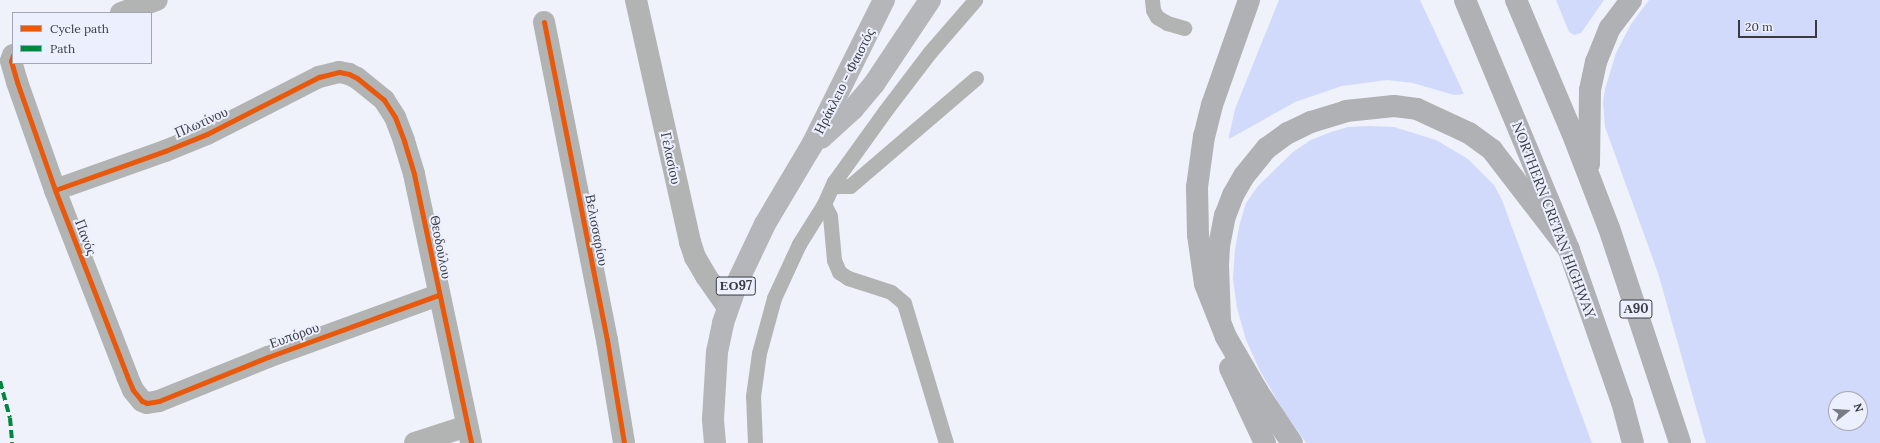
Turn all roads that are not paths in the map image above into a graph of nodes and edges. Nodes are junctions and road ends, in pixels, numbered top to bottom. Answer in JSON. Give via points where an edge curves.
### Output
{"nodes":[{"id":1,"x":157,"y":0,"type":"edge"},
{"id":2,"x":636,"y":0,"type":"edge"},
{"id":3,"x":884,"y":0,"type":"edge"},
{"id":4,"x":930,"y":0,"type":"edge"},
{"id":5,"x":975,"y":0,"type":"edge"},
{"id":6,"x":1152,"y":0,"type":"edge"},
{"id":7,"x":1249,"y":0,"type":"edge"},
{"id":8,"x":1465,"y":0,"type":"edge"},
{"id":9,"x":1516,"y":0,"type":"edge"},
{"id":10,"x":1631,"y":0,"type":"edge"},
{"id":11,"x":125,"y":12,"type":"edge"},
{"id":12,"x":544,"y":22,"type":"dead end"},
{"id":13,"x":1184,"y":28,"type":"dead end"},
{"id":14,"x":14,"y":64,"type":"edge"},
{"id":15,"x":352,"y":76,"type":"joint"},
{"id":16,"x":976,"y":78,"type":"dead end"},
{"id":17,"x":812,"y":145,"type":"junction"},
{"id":18,"x":1589,"y":175,"type":"junction"},
{"id":19,"x":834,"y":182,"type":"junction"},
{"id":20,"x":55,"y":190,"type":"junction"},
{"id":21,"x":824,"y":204,"type":"junction"},
{"id":22,"x":1569,"y":250,"type":"junction"},
{"id":23,"x":438,"y":295,"type":"junction"},
{"id":24,"x":728,"y":307,"type":"junction"},
{"id":25,"x":1223,"y":329,"type":"junction"},
{"id":26,"x":159,"y":401,"type":"joint"},
{"id":27,"x":469,"y":435,"type":"edge"},
{"id":28,"x":415,"y":443,"type":"edge"},
{"id":29,"x":624,"y":443,"type":"edge"},
{"id":30,"x":715,"y":443,"type":"edge"},
{"id":31,"x":755,"y":443,"type":"edge"},
{"id":32,"x":946,"y":443,"type":"edge"},
{"id":33,"x":1265,"y":443,"type":"edge"},
{"id":34,"x":1292,"y":443,"type":"edge"},
{"id":35,"x":1633,"y":443,"type":"edge"},
{"id":36,"x":1680,"y":443,"type":"edge"}],
"edges":[{"from":1,"to":11,"type":"street"},
{"from":2,"to":24,"type":"street","name":"Γελασίου","via":[[690,242],[706,276]]},
{"from":3,"to":17,"type":"main road","name":"Ηράκλειο - Φαιστός","number":"ΕΟ97"},
{"from":4,"to":17,"type":"main road","name":"Ηράκλειο - Φαιστός","number":"ΕΟ97","via":[[874,84],[853,110]]},
{"from":5,"to":19,"type":"lane","via":[[930,52]]},
{"from":6,"to":13,"type":"lane","via":[[1152,10],[1157,17],[1168,24]]},
{"from":7,"to":25,"type":"highway","via":[[1212,105],[1199,163],[1196,212],[1200,261],[1211,303]]},
{"from":8,"to":22,"type":"highway","name":"NORTHERN CRETAN HIGHWAY"},
{"from":9,"to":18,"type":"highway","number":"Α90"},
{"from":10,"to":18,"type":"highway","via":[[1610,28],[1595,69],[1590,90]]},
{"from":12,"to":29,"type":"street","name":"Βελισσαρίου","via":[[607,340]]},
{"from":14,"to":20,"type":"street","name":"Πανός"},
{"from":15,"to":20,"type":"street","name":"Πλωτίνου","via":[[339,72],[319,77],[207,134]]},
{"from":15,"to":23,"type":"street","name":"Θεοδούλου","via":[[384,100],[400,128],[411,162]]},
{"from":16,"to":19,"type":"lane","via":[[850,186],[838,186]]},
{"from":17,"to":24,"type":"main road","number":"ΕΟ97","via":[[765,224]]},
{"from":18,"to":36,"type":"highway","number":"Α90"},
{"from":19,"to":21,"type":"lane"},
{"from":20,"to":26,"type":"street","name":"Πανός","via":[[134,390],[142,401]]},
{"from":21,"to":31,"type":"lane","via":[[783,276],[766,323],[755,376]]},
{"from":21,"to":32,"type":"lane","via":[[830,216],[834,260],[839,272],[848,278],[891,292],[904,303]]},
{"from":22,"to":25,"type":"highway","via":[[1492,150],[1469,133],[1417,109],[1394,106],[1346,111],[1311,122],[1288,133],[1267,148],[1244,176],[1233,195],[1225,216],[1219,246]]},
{"from":22,"to":35,"type":"highway","name":"NORTHERN CRETAN HIGHWAY","via":[[1622,402]]},
{"from":23,"to":26,"type":"street","name":"Ευπόρου","via":[[268,357]]},
{"from":23,"to":27,"type":"street","name":"Θεοδούλου"},
{"from":24,"to":30,"type":"main road","number":"ΕΟ97","via":[[717,352],[713,420]]},
{"from":25,"to":33,"type":"highway","via":[[1230,370]]},
{"from":25,"to":34,"type":"highway","via":[[1258,392]]},
{"from":27,"to":28,"type":"street"}]}
